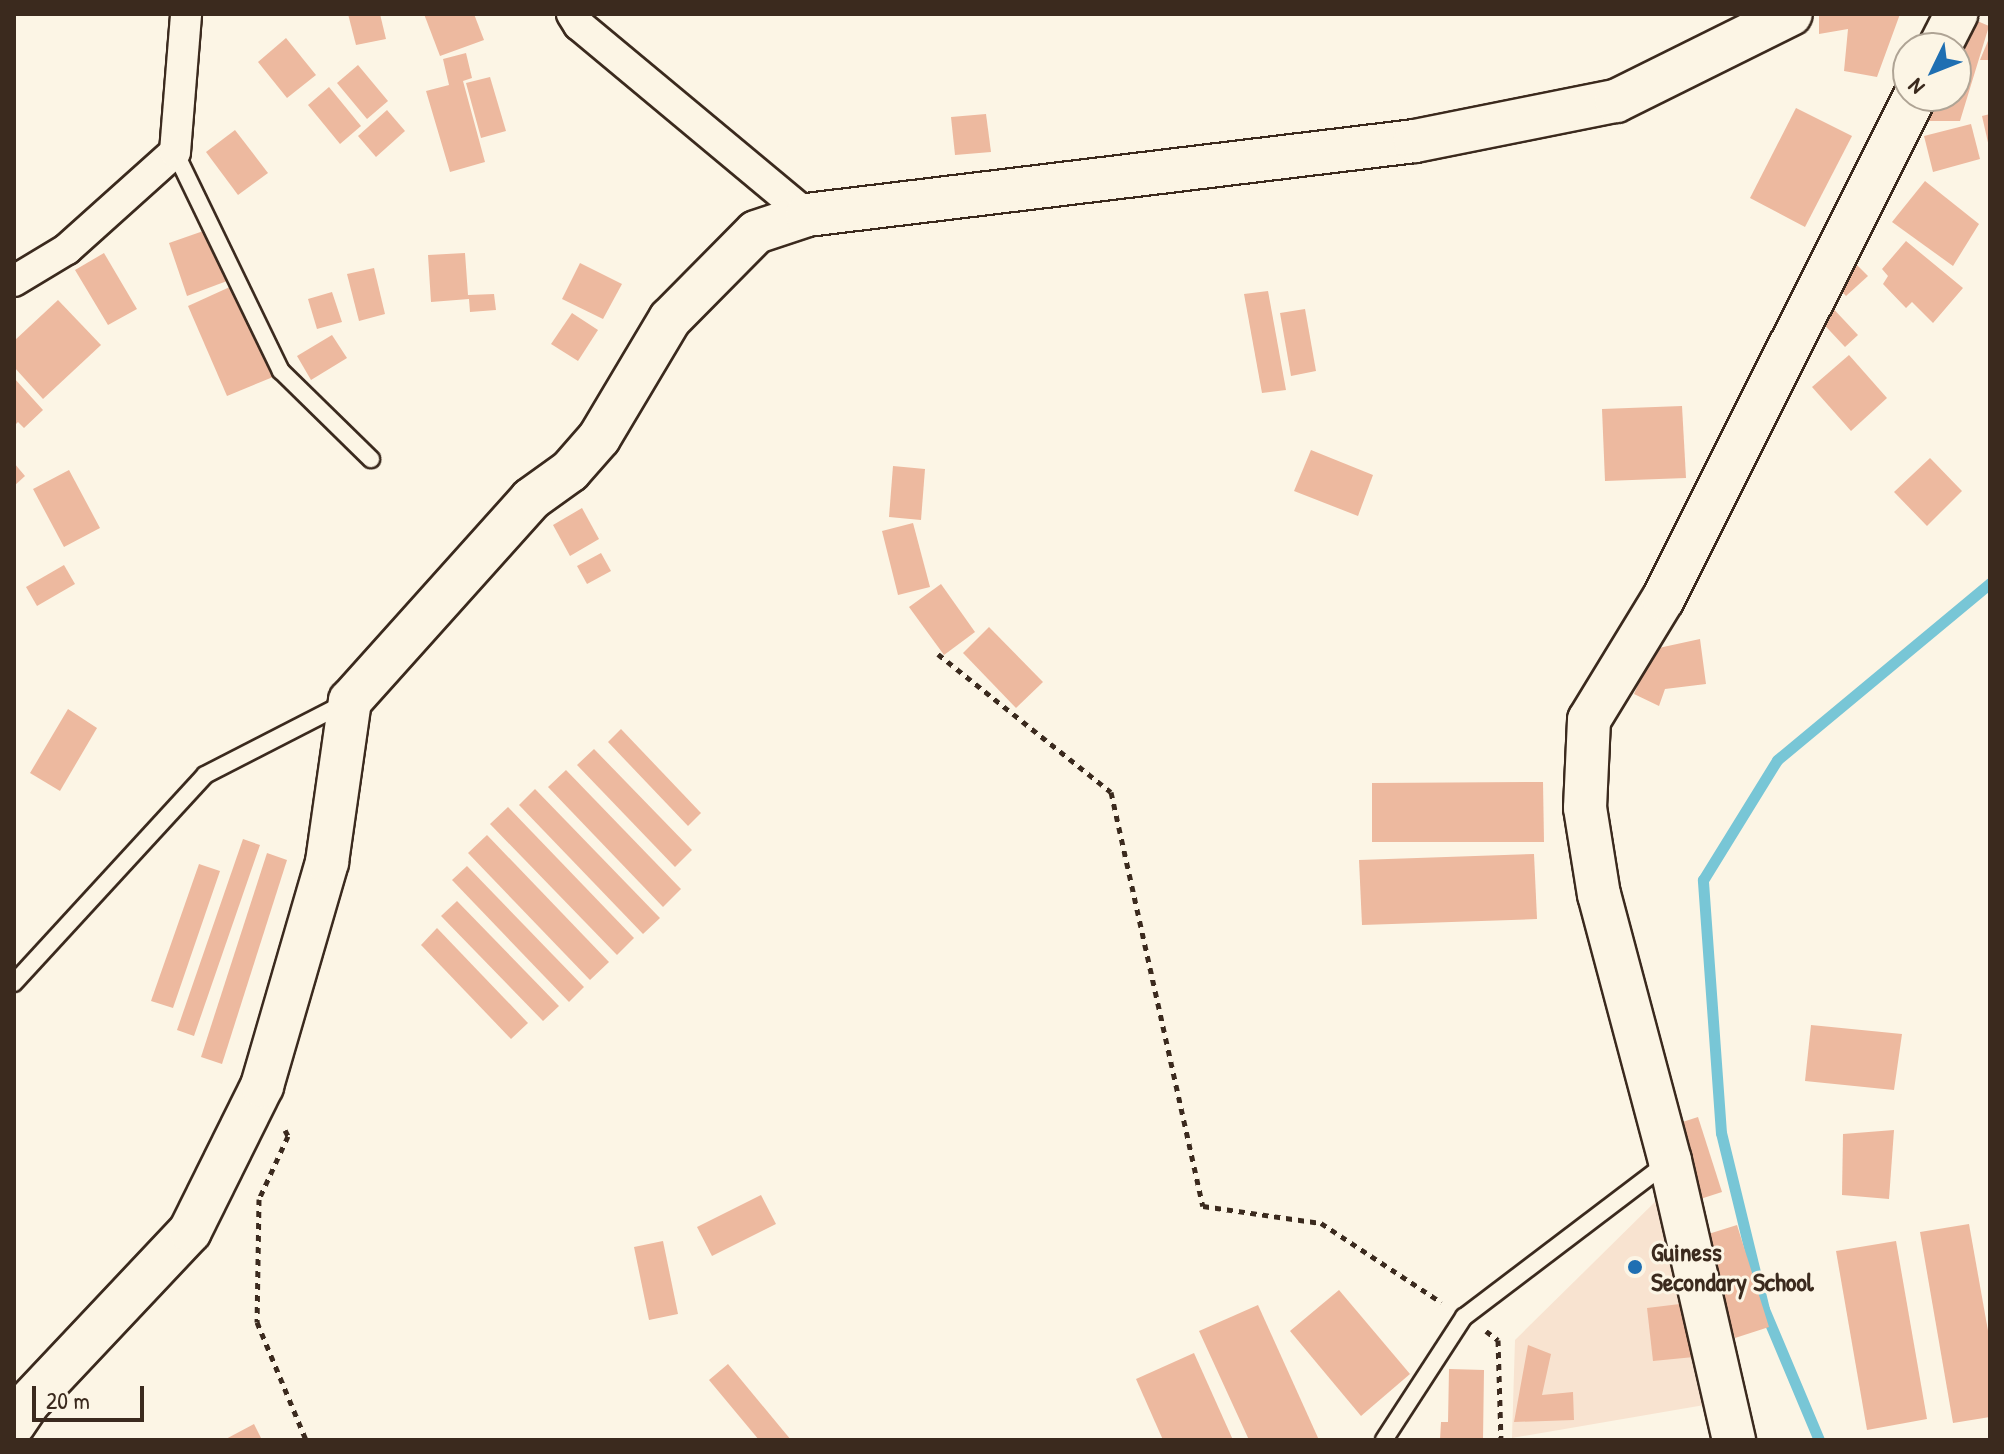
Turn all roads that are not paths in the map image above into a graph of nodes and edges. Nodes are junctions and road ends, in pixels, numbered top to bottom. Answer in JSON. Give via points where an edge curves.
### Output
{"nodes":[{"id":1,"x":186,"y":14,"type":"edge"},
{"id":2,"x":572,"y":14,"type":"edge"},
{"id":3,"x":1791,"y":14,"type":"edge"},
{"id":4,"x":1956,"y":14,"type":"edge"},
{"id":5,"x":1947,"y":32,"type":"edge"},
{"id":6,"x":1907,"y":112,"type":"edge"},
{"id":7,"x":175,"y":152,"type":"junction"},
{"id":8,"x":807,"y":215,"type":"junction"},
{"id":9,"x":14,"y":281,"type":"edge"},
{"id":10,"x":371,"y":459,"type":"dead end"},
{"id":11,"x":350,"y":701,"type":"junction"},
{"id":12,"x":14,"y":983,"type":"edge"},
{"id":13,"x":1670,"y":1161,"type":"junction"},
{"id":14,"x":14,"y":1424,"type":"edge"},
{"id":15,"x":1384,"y":1440,"type":"edge"},
{"id":16,"x":1734,"y":1440,"type":"edge"}],
"edges":[{"from":1,"to":7,"type":"street"},
{"from":2,"to":8,"type":"street"},
{"from":3,"to":8,"type":"street","via":[[1616,101],[1415,141]]},
{"from":4,"to":5,"type":"street"},
{"from":6,"to":13,"type":"street","via":[[1663,599],[1589,720],[1585,808],[1599,895]]},
{"from":7,"to":9,"type":"street","via":[[67,249]]},
{"from":7,"to":10,"type":"lane","via":[[281,371]]},
{"from":8,"to":11,"type":"street","via":[[756,232],[670,319],[599,438],[570,471],[531,499]]},
{"from":11,"to":12,"type":"lane","via":[[205,775]]},
{"from":11,"to":14,"type":"street","via":[[327,862],[262,1086],[190,1231]]},
{"from":13,"to":15,"type":"lane","via":[[1464,1317]]},
{"from":13,"to":16,"type":"street"}]}
